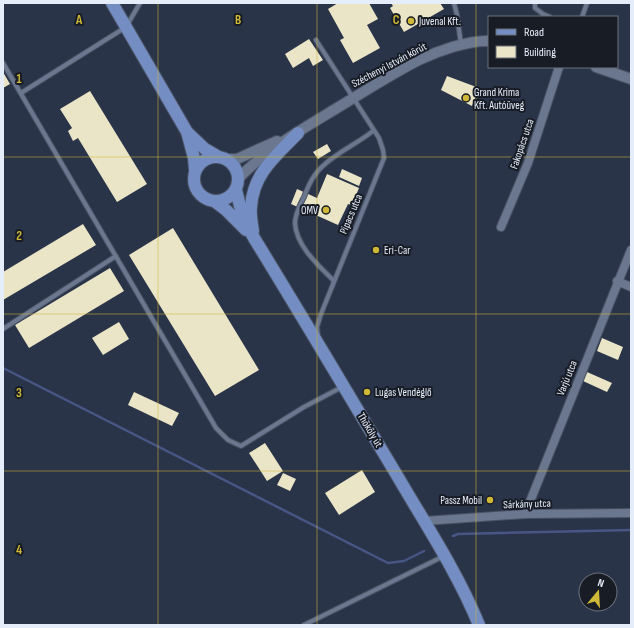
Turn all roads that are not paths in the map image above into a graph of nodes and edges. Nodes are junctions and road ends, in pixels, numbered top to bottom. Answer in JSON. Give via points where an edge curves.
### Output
{"nodes":[{"id":1,"x":112,"y":3,"type":"edge"},
{"id":2,"x":140,"y":3,"type":"edge"},
{"id":3,"x":454,"y":3,"type":"edge"},
{"id":4,"x":535,"y":3,"type":"edge"},
{"id":5,"x":587,"y":3,"type":"edge"},
{"id":6,"x":548,"y":16,"type":"edge"},
{"id":7,"x":582,"y":16,"type":"edge"},
{"id":8,"x":126,"y":27,"type":"junction"},
{"id":9,"x":316,"y":40,"type":"dead end"},
{"id":10,"x":488,"y":40,"type":"edge"},
{"id":11,"x":461,"y":45,"type":"junction"},
{"id":12,"x":3,"y":63,"type":"edge"},
{"id":13,"x":559,"y":68,"type":"edge"},
{"id":14,"x":599,"y":68,"type":"edge"},
{"id":15,"x":631,"y":79,"type":"edge"},
{"id":16,"x":21,"y":93,"type":"junction"},
{"id":17,"x":353,"y":98,"type":"junction"},
{"id":18,"x":303,"y":130,"type":"junction"},
{"id":19,"x":373,"y":131,"type":"junction"},
{"id":20,"x":187,"y":132,"type":"junction"},
{"id":21,"x":221,"y":157,"type":"junction"},
{"id":22,"x":195,"y":170,"type":"junction"},
{"id":23,"x":237,"y":184,"type":"junction"},
{"id":24,"x":214,"y":201,"type":"junction"},
{"id":25,"x":501,"y":227,"type":"dead end"},
{"id":26,"x":254,"y":238,"type":"junction"},
{"id":27,"x":631,"y":250,"type":"edge"},
{"id":28,"x":116,"y":256,"type":"junction"},
{"id":29,"x":334,"y":281,"type":"junction"},
{"id":30,"x":618,"y":281,"type":"junction"},
{"id":31,"x":631,"y":287,"type":"edge"},
{"id":32,"x":3,"y":329,"type":"edge"},
{"id":33,"x":318,"y":343,"type":"junction"},
{"id":34,"x":344,"y":386,"type":"junction"},
{"id":35,"x":631,"y":513,"type":"edge"},
{"id":36,"x":525,"y":514,"type":"junction"},
{"id":37,"x":424,"y":521,"type":"junction"},
{"id":38,"x":445,"y":556,"type":"junction"},
{"id":39,"x":304,"y":625,"type":"edge"},
{"id":40,"x":479,"y":625,"type":"edge"}],
"edges":[{"from":1,"to":8,"type":"main road"},
{"from":2,"to":8,"type":"lane"},
{"from":3,"to":11,"type":"lane"},
{"from":4,"to":6,"type":"lane","via":[[535,8]]},
{"from":5,"to":7,"type":"lane"},
{"from":8,"to":16,"type":"lane"},
{"from":8,"to":20,"type":"main road"},
{"from":9,"to":17,"type":"lane","name":"Pipacs utca"},
{"from":10,"to":11,"type":"street","name":"Széchenyi István körút"},
{"from":11,"to":17,"type":"street","name":"Széchenyi István körút","via":[[420,60]]},
{"from":12,"to":16,"type":"lane"},
{"from":13,"to":25,"type":"street","name":"Fakopács utca","via":[[528,163]]},
{"from":14,"to":15,"type":"street"},
{"from":16,"to":28,"type":"lane"},
{"from":17,"to":18,"type":"street","name":"Széchenyi István körút"},
{"from":17,"to":19,"type":"lane","name":"Pipacs utca"},
{"from":18,"to":21,"type":"street","name":"Széchenyi István körút","via":[[237,159]]},
{"from":18,"to":23,"type":"street","name":"Széchenyi István körút","via":[[247,170]]},
{"from":18,"to":26,"type":"main road","via":[[266,165],[257,180],[250,208]]},
{"from":19,"to":29,"type":"lane","name":"Pipacs utca","via":[[379,138],[384,158]]},
{"from":19,"to":29,"type":"lane","via":[[316,172],[296,215],[297,233],[303,245]]},
{"from":20,"to":21,"type":"main road","name":"Thököly út","via":[[205,149]]},
{"from":20,"to":22,"type":"main road"},
{"from":21,"to":22,"type":"main road","via":[[208,158],[200,162]]},
{"from":21,"to":23,"type":"main road","name":"Thököly út","via":[[237,171]]},
{"from":22,"to":24,"type":"main road","name":"Thököly út","via":[[195,188],[203,197]]},
{"from":23,"to":24,"type":"main road","via":[[227,198]]},
{"from":23,"to":26,"type":"main road","name":"Thököly út","via":[[243,218]]},
{"from":24,"to":26,"type":"main road","name":"Thököly út"},
{"from":26,"to":33,"type":"main road","name":"Thököly út"},
{"from":27,"to":30,"type":"street","name":"Varjú utca"},
{"from":28,"to":32,"type":"lane"},
{"from":28,"to":34,"type":"lane","via":[[216,428],[228,440],[242,446],[304,407]]},
{"from":29,"to":33,"type":"lane","name":"Pipacs utca","via":[[318,327]]},
{"from":30,"to":31,"type":"street"},
{"from":30,"to":36,"type":"street","name":"Varjú utca"},
{"from":33,"to":34,"type":"main road","name":"Thököly út"},
{"from":34,"to":37,"type":"main road","name":"Thököly út"},
{"from":35,"to":36,"type":"street","name":"Sárkány utca"},
{"from":36,"to":37,"type":"street","name":"Sárkány utca"},
{"from":37,"to":38,"type":"main road","name":"Thököly út"},
{"from":38,"to":39,"type":"lane"},
{"from":38,"to":40,"type":"main road","name":"Thököly út","via":[[469,600]]}]}
